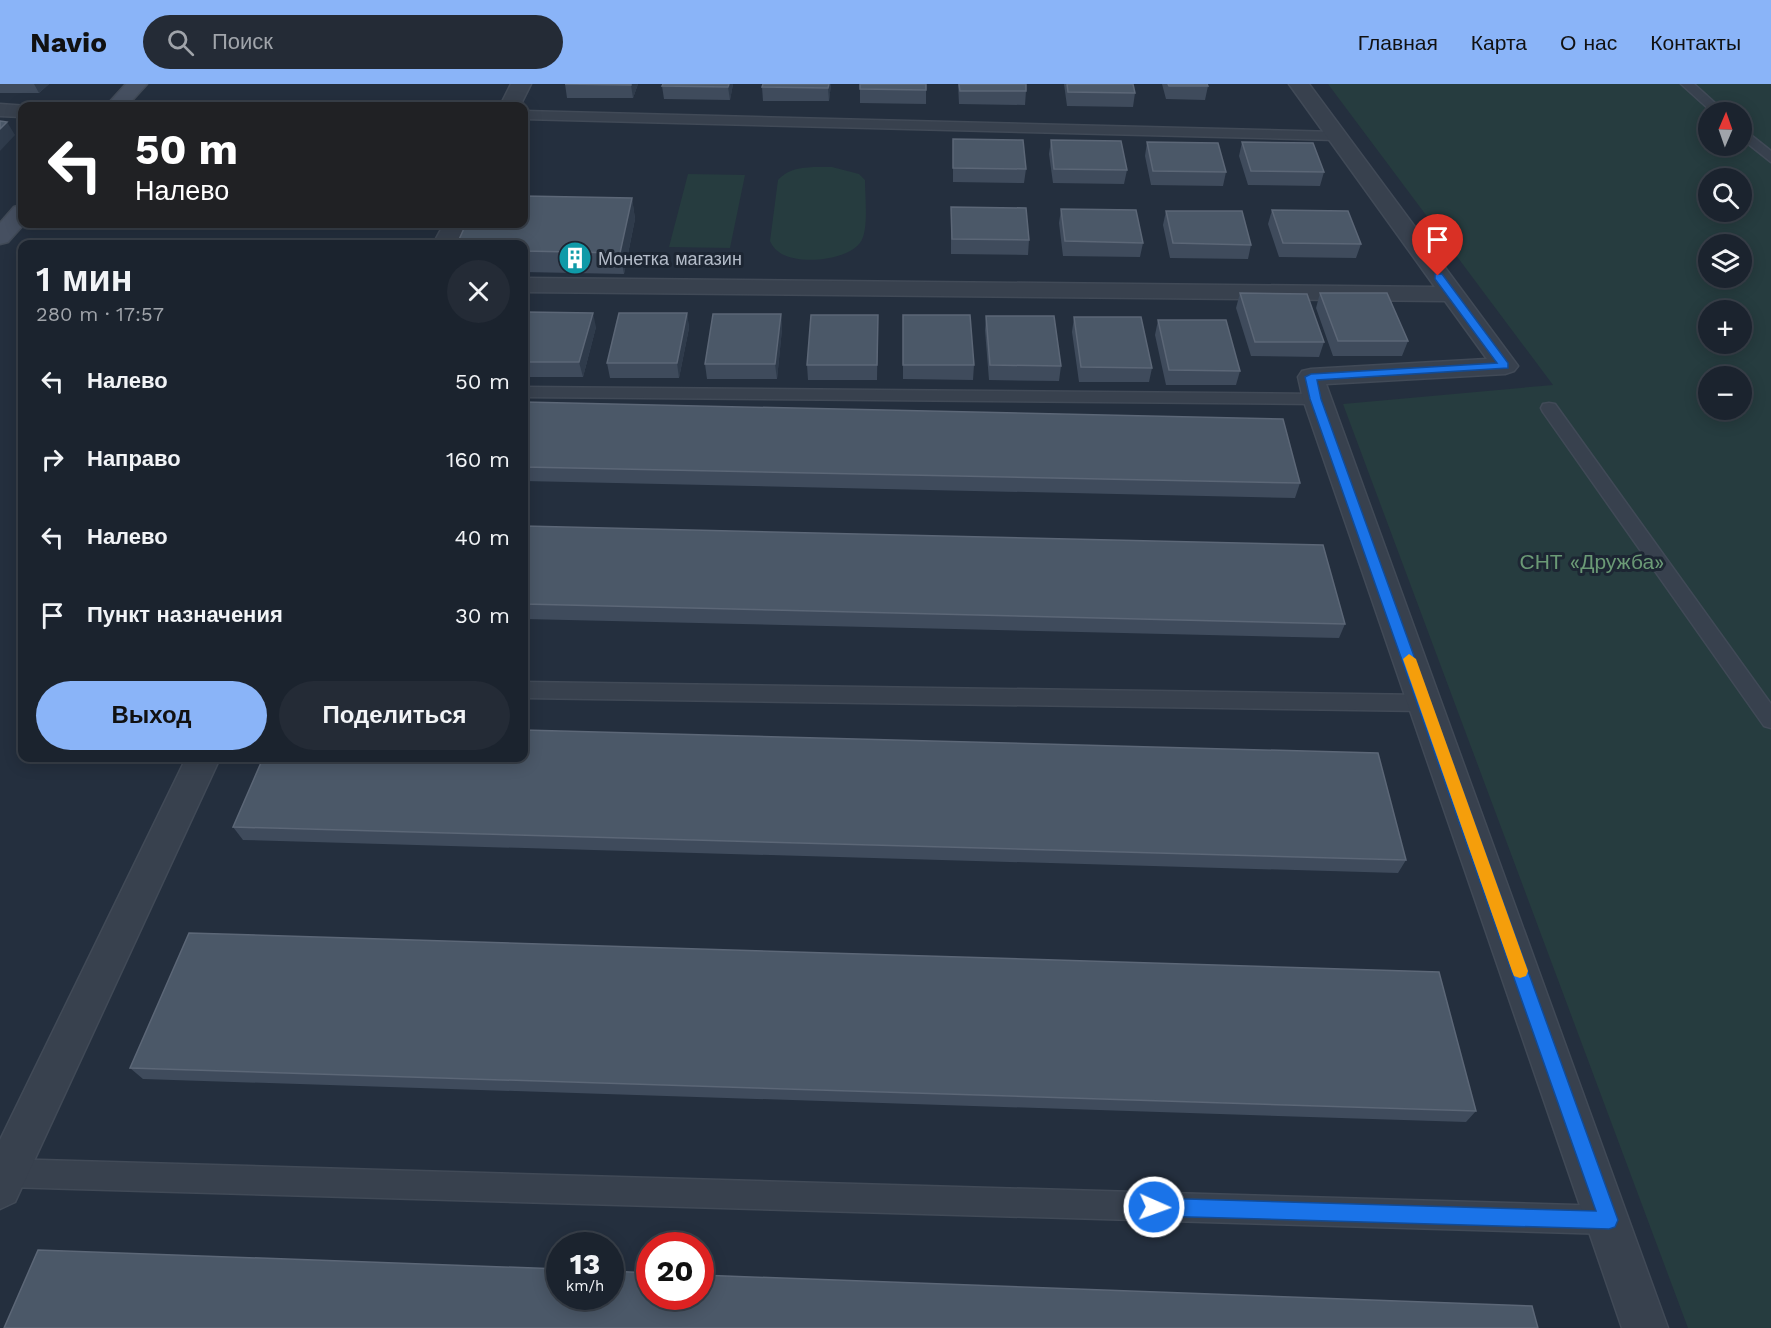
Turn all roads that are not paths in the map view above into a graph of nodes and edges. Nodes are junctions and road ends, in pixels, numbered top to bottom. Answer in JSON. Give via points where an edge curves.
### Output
{"nodes":[{"id":1,"x":136,"y":84,"type":"edge"},
{"id":2,"x":521,"y":84,"type":"edge"},
{"id":3,"x":1299,"y":84,"type":"edge"},
{"id":4,"x":1687,"y":84,"type":"edge"},
{"id":5,"x":120,"y":102,"type":"edge"},
{"id":6,"x":512,"y":102,"type":"edge"},
{"id":7,"x":1708,"y":102,"type":"edge"},
{"id":8,"x":0,"y":110,"type":"edge"},
{"id":9,"x":18,"y":111,"type":"edge"},
{"id":10,"x":528,"y":116,"type":"edge"},
{"id":11,"x":1336,"y":136,"type":"junction"},
{"id":12,"x":1752,"y":141,"type":"edge"},
{"id":13,"x":1771,"y":158,"type":"edge"},
{"id":14,"x":18,"y":217,"type":"edge"},
{"id":15,"x":0,"y":237,"type":"edge"},
{"id":16,"x":528,"y":285,"type":"edge"},
{"id":17,"x":1451,"y":294,"type":"junction"},
{"id":18,"x":528,"y":392,"type":"edge"},
{"id":19,"x":1316,"y":399,"type":"junction"},
{"id":20,"x":1549,"y":408,"type":"dead end"},
{"id":21,"x":528,"y":690,"type":"edge"},
{"id":22,"x":1425,"y":703,"type":"junction"},
{"id":23,"x":1771,"y":720,"type":"edge"},
{"id":24,"x":201,"y":762,"type":"edge"},
{"id":25,"x":3,"y":1180,"type":"edge"},
{"id":26,"x":1609,"y":1220,"type":"junction"},
{"id":27,"x":1645,"y":1328,"type":"edge"}],
"edges":[{"from":1,"to":5,"type":"main road"},
{"from":2,"to":6,"type":"street"},
{"from":3,"to":11,"type":"street"},
{"from":4,"to":7,"type":"lane"},
{"from":8,"to":9,"type":"street"},
{"from":10,"to":11,"type":"lane"},
{"from":11,"to":17,"type":"street"},
{"from":12,"to":13,"type":"lane"},
{"from":14,"to":15,"type":"main road"},
{"from":16,"to":17,"type":"street"},
{"from":17,"to":19,"type":"street","via":[[1504,366],[1311,377]]},
{"from":18,"to":19,"type":"lane"},
{"from":19,"to":22,"type":"street"},
{"from":20,"to":23,"type":"lane"},
{"from":21,"to":22,"type":"lane"},
{"from":22,"to":26,"type":"street"},
{"from":24,"to":25,"type":"street"},
{"from":25,"to":26,"type":"lane"},
{"from":26,"to":27,"type":"street"}]}
